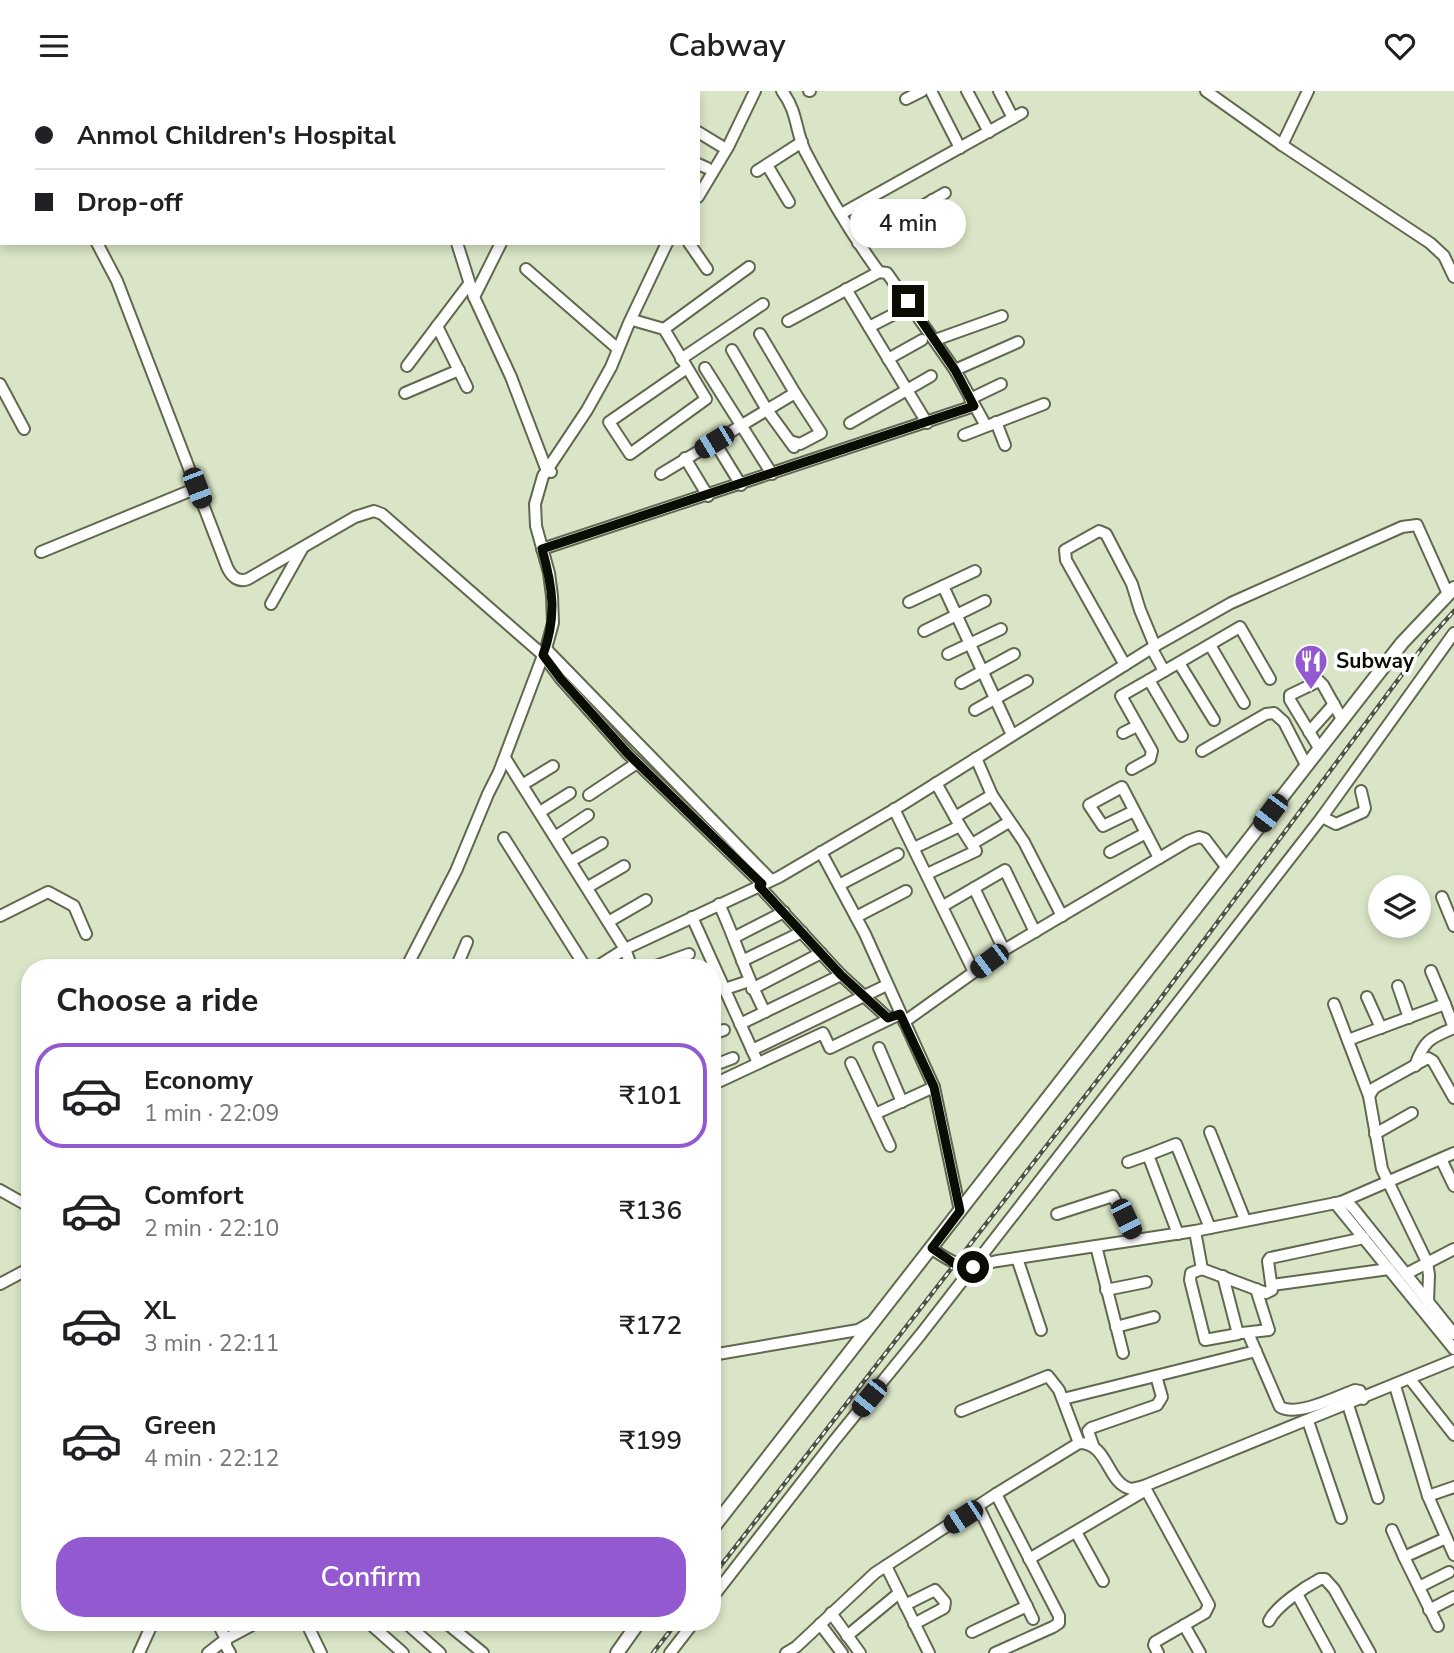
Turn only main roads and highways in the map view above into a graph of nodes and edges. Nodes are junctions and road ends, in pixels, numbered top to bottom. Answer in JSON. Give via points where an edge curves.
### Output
{"nodes":[{"id":1,"x":1451,"y":591,"type":"edge"},
{"id":2,"x":721,"y":1519,"type":"edge"},
{"id":3,"x":633,"y":1631,"type":"edge"},
{"id":4,"x":617,"y":1653,"type":"edge"}],
"edges":[{"from":1,"to":2,"type":"main road","via":[[1402,643],[1319,748]]},
{"from":3,"to":4,"type":"main road"}]}
